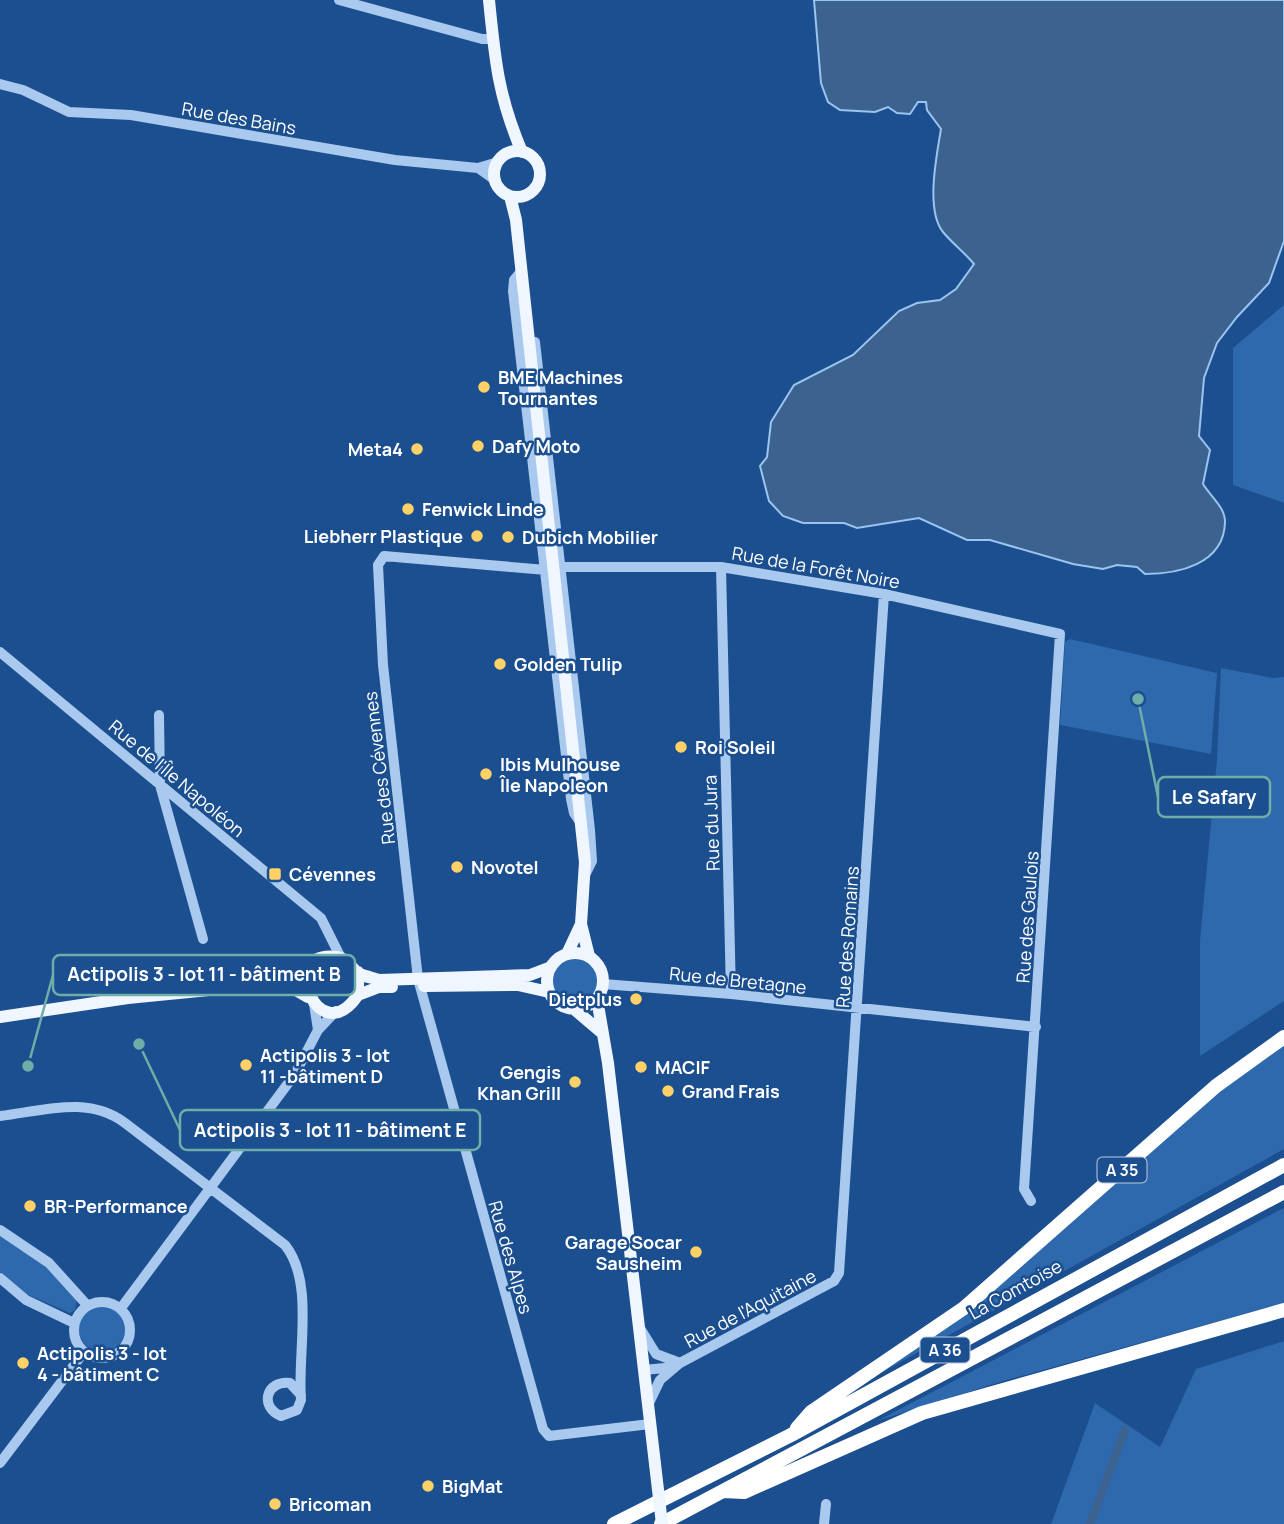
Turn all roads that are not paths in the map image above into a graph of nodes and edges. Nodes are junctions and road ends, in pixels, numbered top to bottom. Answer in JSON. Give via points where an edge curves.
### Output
{"nodes":[{"id":1,"x":339,"y":0,"type":"edge"},
{"id":2,"x":489,"y":0,"type":"edge"},
{"id":3,"x":493,"y":38,"type":"junction"},
{"id":4,"x":0,"y":84,"type":"edge"},
{"id":5,"x":512,"y":131,"type":"junction"},
{"id":6,"x":522,"y":152,"type":"junction"},
{"id":7,"x":508,"y":153,"type":"junction"},
{"id":8,"x":498,"y":162,"type":"junction"},
{"id":9,"x":478,"y":168,"type":"junction"},
{"id":10,"x":495,"y":180,"type":"junction"},
{"id":11,"x":510,"y":196,"type":"junction"},
{"id":12,"x":526,"y":196,"type":"junction"},
{"id":13,"x":516,"y":220,"type":"junction"},
{"id":14,"x":519,"y":274,"type":"junction"},
{"id":15,"x":562,"y":567,"type":"junction"},
{"id":16,"x":721,"y":567,"type":"junction"},
{"id":17,"x":545,"y":570,"type":"junction"},
{"id":18,"x":884,"y":594,"type":"junction"},
{"id":19,"x":1060,"y":634,"type":"joint"},
{"id":20,"x":0,"y":652,"type":"edge"},
{"id":21,"x":159,"y":715,"type":"dead end"},
{"id":22,"x":160,"y":785,"type":"junction"},
{"id":23,"x":580,"y":822,"type":"junction"},
{"id":24,"x":585,"y":875,"type":"junction"},
{"id":25,"x":581,"y":924,"type":"junction"},
{"id":26,"x":329,"y":933,"type":"junction"},
{"id":27,"x":203,"y":939,"type":"dead end"},
{"id":28,"x":566,"y":954,"type":"junction"},
{"id":29,"x":589,"y":956,"type":"junction"},
{"id":30,"x":324,"y":958,"type":"junction"},
{"id":31,"x":341,"y":958,"type":"junction"},
{"id":32,"x":551,"y":967,"type":"junction"},
{"id":33,"x":308,"y":972,"type":"junction"},
{"id":34,"x":358,"y":972,"type":"junction"},
{"id":35,"x":420,"y":982,"type":"junction"},
{"id":36,"x":603,"y":984,"type":"junction"},
{"id":37,"x":289,"y":986,"type":"junction"},
{"id":38,"x":549,"y":992,"type":"junction"},
{"id":39,"x":732,"y":994,"type":"junction"},
{"id":40,"x":358,"y":995,"type":"junction"},
{"id":41,"x":597,"y":999,"type":"junction"},
{"id":42,"x":311,"y":1001,"type":"junction"},
{"id":43,"x":574,"y":1009,"type":"junction"},
{"id":44,"x":858,"y":1009,"type":"junction"},
{"id":45,"x":336,"y":1011,"type":"junction"},
{"id":46,"x":0,"y":1017,"type":"edge"},
{"id":47,"x":1036,"y":1027,"type":"junction"},
{"id":48,"x":318,"y":1030,"type":"junction"},
{"id":49,"x":601,"y":1032,"type":"junction"},
{"id":50,"x":1284,"y":1037,"type":"edge"},
{"id":51,"x":0,"y":1116,"type":"edge"},
{"id":52,"x":1284,"y":1165,"type":"edge"},
{"id":53,"x":210,"y":1186,"type":"junction"},
{"id":54,"x":1284,"y":1192,"type":"edge"},
{"id":55,"x":1031,"y":1202,"type":"dead end"},
{"id":56,"x":0,"y":1230,"type":"edge"},
{"id":57,"x":0,"y":1278,"type":"edge"},
{"id":58,"x":834,"y":1281,"type":"joint"},
{"id":59,"x":87,"y":1305,"type":"junction"},
{"id":60,"x":121,"y":1308,"type":"junction"},
{"id":61,"x":1284,"y":1310,"type":"edge"},
{"id":62,"x":74,"y":1323,"type":"junction"},
{"id":63,"x":640,"y":1328,"type":"junction"},
{"id":64,"x":84,"y":1352,"type":"junction"},
{"id":65,"x":677,"y":1365,"type":"junction"},
{"id":66,"x":301,"y":1367,"type":"junction"},
{"id":67,"x":645,"y":1370,"type":"junction"},
{"id":68,"x":290,"y":1383,"type":"junction"},
{"id":69,"x":300,"y":1395,"type":"junction"},
{"id":70,"x":648,"y":1405,"type":"junction"},
{"id":71,"x":650,"y":1424,"type":"junction"},
{"id":72,"x":791,"y":1435,"type":"junction"},
{"id":73,"x":0,"y":1463,"type":"edge"},
{"id":74,"x":723,"y":1492,"type":"junction"},
{"id":75,"x":826,"y":1504,"type":"dead end"},
{"id":76,"x":614,"y":1524,"type":"edge"},
{"id":77,"x":662,"y":1524,"type":"edge"},
{"id":78,"x":824,"y":1524,"type":"edge"}],
"edges":[{"from":1,"to":3,"type":"street"},
{"from":2,"to":3,"type":"main road"},
{"from":3,"to":5,"type":"main road","via":[[499,90]]},
{"from":4,"to":9,"type":"street","name":"Rue des Bains","via":[[69,112],[131,115],[395,160]]},
{"from":5,"to":6,"type":"main road"},
{"from":5,"to":7,"type":"main road"},
{"from":6,"to":7,"type":"main road"},
{"from":6,"to":12,"type":"main road","via":[[533,158],[541,174],[536,189]]},
{"from":7,"to":8,"type":"main road"},
{"from":8,"to":9,"type":"street","name":"Rue des Bains"},
{"from":8,"to":10,"type":"main road"},
{"from":9,"to":10,"type":"street","name":"Rue des Bains"},
{"from":10,"to":11,"type":"main road"},
{"from":11,"to":12,"type":"main road"},
{"from":11,"to":13,"type":"main road"},
{"from":12,"to":13,"type":"main road"},
{"from":13,"to":14,"type":"main road"},
{"from":14,"to":15,"type":"street","via":[[528,291]]},
{"from":14,"to":17,"type":"street","via":[[513,291]]},
{"from":14,"to":23,"type":"main road"},
{"from":15,"to":16,"type":"street","name":"Rue de la Forêt Noire"},
{"from":15,"to":24,"type":"street","via":[[590,830],[592,861]]},
{"from":16,"to":18,"type":"street","name":"Rue de la Forêt Noire"},
{"from":16,"to":39,"type":"street","name":"Rue du Jura"},
{"from":17,"to":23,"type":"street","via":[[571,799]]},
{"from":17,"to":35,"type":"street","name":"Rue des Cévennes","via":[[384,556],[378,565],[383,665]]},
{"from":18,"to":19,"type":"street","name":"Rue de la Forêt Noire"},
{"from":18,"to":44,"type":"street","name":"Rue des Romains"},
{"from":19,"to":47,"type":"street","name":"Rue des Gaulois"},
{"from":20,"to":22,"type":"street","name":"Rue de l'Île Napoléon"},
{"from":21,"to":22,"type":"street"},
{"from":22,"to":26,"type":"street","name":"Rue de l'Île Napoléon","via":[[321,918]]},
{"from":22,"to":27,"type":"street"},
{"from":23,"to":24,"type":"main road"},
{"from":24,"to":25,"type":"main road"},
{"from":25,"to":28,"type":"main road"},
{"from":25,"to":29,"type":"main road"},
{"from":26,"to":30,"type":"street"},
{"from":26,"to":31,"type":"street","name":"Rue de l'Île Napoléon"},
{"from":28,"to":29,"type":"main road"},
{"from":28,"to":32,"type":"main road"},
{"from":29,"to":36,"type":"main road","via":[[600,968]]},
{"from":30,"to":31,"type":"main road"},
{"from":30,"to":33,"type":"main road"},
{"from":31,"to":34,"type":"main road"},
{"from":32,"to":35,"type":"main road","via":[[530,975]]},
{"from":32,"to":38,"type":"main road"},
{"from":33,"to":37,"type":"main road"},
{"from":33,"to":42,"type":"main road","via":[[306,989]]},
{"from":34,"to":35,"type":"main road","via":[[379,980]]},
{"from":34,"to":40,"type":"main road"},
{"from":35,"to":38,"type":"main road","via":[[518,985]]},
{"from":35,"to":40,"type":"main road","via":[[379,987]]},
{"from":35,"to":71,"type":"street","name":"Rue des Alpes","via":[[543,1429],[549,1436]]},
{"from":36,"to":39,"type":"street","name":"Rue de Bretagne"},
{"from":36,"to":41,"type":"main road"},
{"from":37,"to":42,"type":"main road"},
{"from":37,"to":46,"type":"main road","via":[[128,998]]},
{"from":38,"to":43,"type":"main road","via":[[559,1004]]},
{"from":39,"to":44,"type":"street","name":"Rue de Bretagne"},
{"from":40,"to":45,"type":"main road"},
{"from":41,"to":43,"type":"main road"},
{"from":41,"to":49,"type":"main road"},
{"from":42,"to":45,"type":"main road"},
{"from":42,"to":48,"type":"street"},
{"from":43,"to":49,"type":"main road"},
{"from":44,"to":47,"type":"street","name":"Rue de Bretagne"},
{"from":44,"to":58,"type":"street","name":"Rue des Romains","via":[[841,1256]]},
{"from":45,"to":48,"type":"street"},
{"from":47,"to":55,"type":"street","name":"Rue des Gaulois","via":[[1024,1189]]},
{"from":48,"to":53,"type":"street","via":[[295,1074]]},
{"from":49,"to":63,"type":"main road"},
{"from":50,"to":72,"type":"highway","number":"A 35","via":[[1216,1086],[964,1308],[811,1412]]},
{"from":51,"to":53,"type":"street","via":[[101,1108]]},
{"from":52,"to":72,"type":"highway","name":"La Comtoise","number":"A 36"},
{"from":53,"to":60,"type":"street"},
{"from":53,"to":66,"type":"street","via":[[293,1254],[301,1282]]},
{"from":54,"to":74,"type":"highway","number":"A 36"},
{"from":56,"to":59,"type":"street","via":[[50,1263]]},
{"from":57,"to":62,"type":"street","via":[[26,1300]]},
{"from":58,"to":65,"type":"street","name":"Rue de l'Aquitaine"},
{"from":59,"to":60,"type":"street","via":[[104,1301]]},
{"from":59,"to":62,"type":"street"},
{"from":60,"to":64,"type":"street","via":[[130,1324],[122,1350],[105,1358]]},
{"from":61,"to":74,"type":"highway","via":[[966,1398],[874,1432],[744,1492]]},
{"from":62,"to":64,"type":"street","via":[[75,1339]]},
{"from":63,"to":65,"type":"street","name":"Rue de l'Aquitaine","via":[[656,1353]]},
{"from":63,"to":67,"type":"main road"},
{"from":64,"to":73,"type":"street"},
{"from":65,"to":67,"type":"street","name":"Rue de l'Aquitaine"},
{"from":65,"to":70,"type":"street","name":"Rue de l'Aquitaine","via":[[656,1385]]},
{"from":66,"to":68,"type":"street"},
{"from":66,"to":69,"type":"street"},
{"from":67,"to":70,"type":"main road"},
{"from":68,"to":69,"type":"street"},
{"from":68,"to":69,"type":"street","via":[[279,1383],[270,1390],[267,1400],[272,1410],[281,1416],[292,1414],[300,1406]]},
{"from":70,"to":71,"type":"main road"},
{"from":71,"to":77,"type":"main road","bridge":true},
{"from":72,"to":76,"type":"highway","name":"La Comtoise","number":"A 36"},
{"from":74,"to":77,"type":"highway","number":"A 36"},
{"from":75,"to":78,"type":"street"}]}
